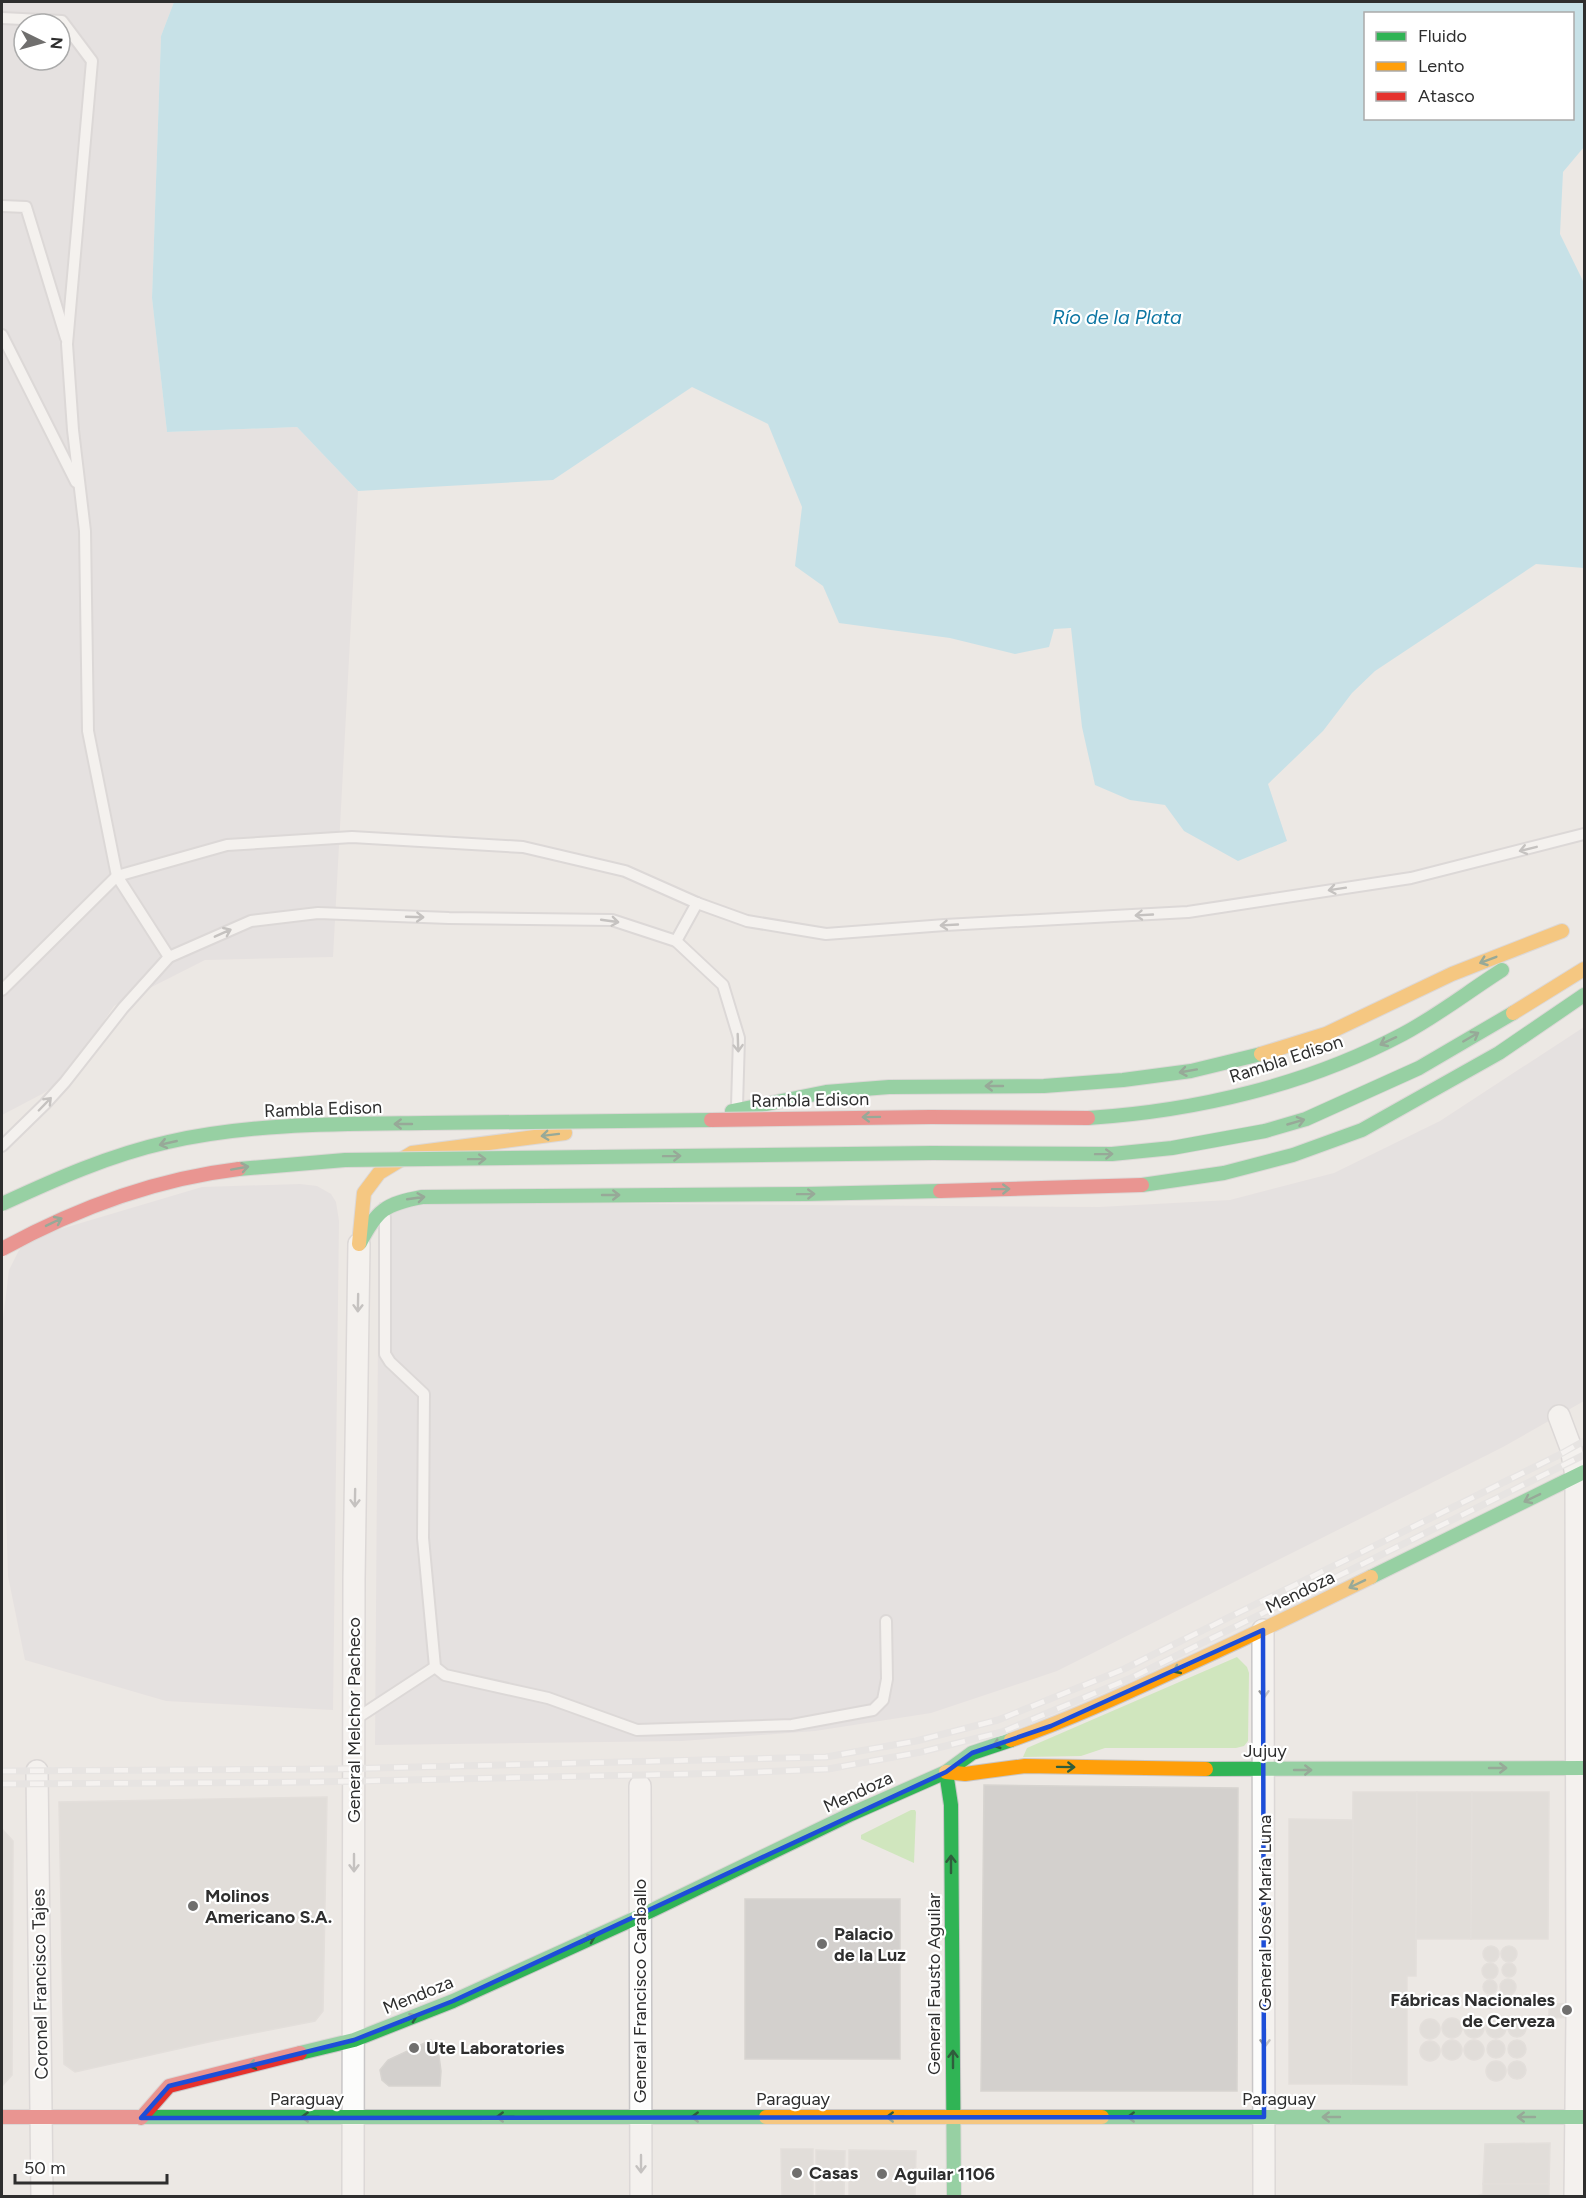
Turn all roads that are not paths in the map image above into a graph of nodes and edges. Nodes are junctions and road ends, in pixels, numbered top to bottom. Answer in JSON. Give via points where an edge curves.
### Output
{"nodes":[{"id":1,"x":2,"y":18,"type":"edge"},
{"id":2,"x":2,"y":206,"type":"edge"},
{"id":3,"x":2,"y":335,"type":"edge"},
{"id":4,"x":67,"y":344,"type":"junction"},
{"id":5,"x":85,"y":531,"type":"junction"},
{"id":6,"x":1584,"y":834,"type":"edge"},
{"id":7,"x":117,"y":876,"type":"junction"},
{"id":8,"x":697,"y":903,"type":"junction"},
{"id":9,"x":1577,"y":922,"type":"dead end"},
{"id":10,"x":1562,"y":931,"type":"junction"},
{"id":11,"x":676,"y":941,"type":"junction"},
{"id":12,"x":169,"y":957,"type":"junction"},
{"id":13,"x":1584,"y":969,"type":"edge"},
{"id":14,"x":2,"y":990,"type":"edge"},
{"id":15,"x":1584,"y":995,"type":"edge"},
{"id":16,"x":736,"y":1110,"type":"junction"},
{"id":17,"x":2,"y":1146,"type":"edge"},
{"id":18,"x":2,"y":1204,"type":"edge"},
{"id":19,"x":385,"y":1208,"type":"junction"},
{"id":20,"x":359,"y":1244,"type":"junction"},
{"id":21,"x":2,"y":1249,"type":"edge"},
{"id":22,"x":1558,"y":1416,"type":"dead end"},
{"id":23,"x":1580,"y":1474,"type":"edge"},
{"id":24,"x":886,"y":1621,"type":"dead end"},
{"id":25,"x":1263,"y":1630,"type":"junction"},
{"id":26,"x":435,"y":1667,"type":"junction"},
{"id":27,"x":354,"y":1720,"type":"junction"},
{"id":28,"x":1581,"y":1768,"type":"edge"},
{"id":29,"x":1264,"y":1770,"type":"junction"},
{"id":30,"x":37,"y":1771,"type":"dead end"},
{"id":31,"x":946,"y":1772,"type":"junction"},
{"id":32,"x":640,"y":1786,"type":"dead end"},
{"id":33,"x":640,"y":1916,"type":"junction"},
{"id":34,"x":354,"y":2040,"type":"junction"},
{"id":35,"x":2,"y":2117,"type":"edge"},
{"id":36,"x":42,"y":2117,"type":"junction"},
{"id":37,"x":355,"y":2117,"type":"junction"},
{"id":38,"x":640,"y":2117,"type":"junction"},
{"id":39,"x":953,"y":2117,"type":"junction"},
{"id":40,"x":1264,"y":2117,"type":"junction"},
{"id":41,"x":1581,"y":2117,"type":"edge"},
{"id":42,"x":141,"y":2118,"type":"junction"},
{"id":43,"x":42,"y":2196,"type":"edge"},
{"id":44,"x":353,"y":2196,"type":"edge"},
{"id":45,"x":641,"y":2196,"type":"edge"},
{"id":46,"x":954,"y":2196,"type":"edge"},
{"id":47,"x":1264,"y":2196,"type":"edge"},
{"id":48,"x":1575,"y":2196,"type":"edge"}],
"edges":[{"from":1,"to":4,"type":"lane","via":[[62,21],[92,61]]},
{"from":2,"to":4,"type":"lane","via":[[26,207]]},
{"from":3,"to":5,"type":"lane","via":[[75,478]]},
{"from":4,"to":5,"type":"lane"},
{"from":5,"to":7,"type":"lane","via":[[88,731]]},
{"from":6,"to":8,"type":"lane","one_way":true,"via":[[1411,878],[1188,912],[826,934],[747,921]]},
{"from":7,"to":8,"type":"lane","via":[[227,845],[352,837],[523,847],[625,871]]},
{"from":7,"to":12,"type":"lane"},
{"from":7,"to":14,"type":"lane"},
{"from":8,"to":11,"type":"lane"},
{"from":9,"to":10,"type":"main road","name":"Rambla Edison"},
{"from":10,"to":16,"type":"main road","one_way":true,"via":[[1452,974],[1326,1034],[1191,1071],[1044,1086],[889,1087],[826,1092]]},
{"from":10,"to":18,"type":"main road","name":"Rambla Edison","one_way":true,"bridge":true,"via":[[1403,1034],[1346,1060],[1256,1090],[1175,1108],[1110,1116],[344,1124],[251,1130],[168,1142],[107,1160]]},
{"from":12,"to":11,"type":"lane","one_way":true,"via":[[251,921],[318,913],[612,920]]},
{"from":11,"to":16,"type":"lane","one_way":true,"via":[[723,985],[739,1038]]},
{"from":17,"to":12,"type":"lane","one_way":true,"via":[[65,1082]]},
{"from":21,"to":13,"type":"main road","one_way":true,"bridge":true,"via":[[116,1196],[179,1179],[252,1166],[345,1160],[1122,1153],[1182,1146],[1265,1131],[1306,1119],[1419,1068]]},
{"from":19,"to":15,"type":"main road","one_way":true,"via":[[392,1202],[422,1197],[1136,1186],[1224,1173],[1293,1155],[1362,1130],[1499,1053]]},
{"from":16,"to":20,"type":"main road","one_way":true,"via":[[412,1153],[379,1173],[364,1192]]},
{"from":19,"to":20,"type":"main road","via":[[374,1215]]},
{"from":19,"to":26,"type":"lane","via":[[385,1354],[424,1394],[423,1538]]},
{"from":20,"to":27,"type":"street","name":"General Melchor Pacheco","one_way":true},
{"from":22,"to":23,"type":"street"},
{"from":23,"to":25,"type":"main road","name":"Mendoza","one_way":true},
{"from":23,"to":28,"type":"street"},
{"from":24,"to":26,"type":"lane","via":[[887,1679],[883,1700],[873,1710],[792,1725],[637,1730],[548,1698],[445,1675]]},
{"from":25,"to":29,"type":"street","name":"General José María Luna","one_way":true},
{"from":25,"to":31,"type":"main road","name":"Mendoza","one_way":true,"via":[[1051,1726],[972,1753]]},
{"from":26,"to":27,"type":"lane"},
{"from":27,"to":34,"type":"street","name":"General Melchor Pacheco","one_way":true},
{"from":29,"to":28,"type":"main road","name":"Jujuy","one_way":true},
{"from":28,"to":41,"type":"street","via":[[1577,2010]]},
{"from":31,"to":29,"type":"main road","name":"Jujuy","one_way":true,"via":[[965,1774],[1025,1766]]},
{"from":29,"to":40,"type":"street","name":"General José María Luna","one_way":true},
{"from":30,"to":36,"type":"street","name":"Coronel Francisco Tajes"},
{"from":31,"to":33,"type":"main road","name":"Mendoza"},
{"from":39,"to":31,"type":"main road","name":"General Fausto Aguilar","one_way":true,"via":[[951,1805]]},
{"from":32,"to":33,"type":"street","name":"General Francisco Caraballo"},
{"from":34,"to":33,"type":"main road","name":"Mendoza","one_way":true,"via":[[453,2001]]},
{"from":33,"to":38,"type":"street","name":"General Francisco Caraballo"},
{"from":34,"to":37,"type":"street","name":"General Melchor Pacheco"},
{"from":34,"to":42,"type":"main road","name":"Mendoza","one_way":true,"via":[[169,2086]]},
{"from":35,"to":36,"type":"main road","name":"Paraguay"},
{"from":36,"to":42,"type":"main road","name":"Paraguay"},
{"from":36,"to":43,"type":"street","name":"Coronel Francisco Tajes"},
{"from":38,"to":37,"type":"main road","name":"Paraguay","one_way":true},
{"from":37,"to":42,"type":"main road","name":"Paraguay","one_way":true},
{"from":37,"to":44,"type":"street","name":"General Melchor Pacheco"},
{"from":39,"to":38,"type":"main road","name":"Paraguay","one_way":true},
{"from":38,"to":45,"type":"street","name":"General Francisco Caraballo","one_way":true},
{"from":40,"to":39,"type":"main road","name":"Paraguay","one_way":true},
{"from":39,"to":46,"type":"main road","name":"General Fausto Aguilar"},
{"from":41,"to":40,"type":"main road","name":"Paraguay","one_way":true},
{"from":40,"to":47,"type":"street","name":"General José María Luna"},
{"from":41,"to":48,"type":"street"}]}
